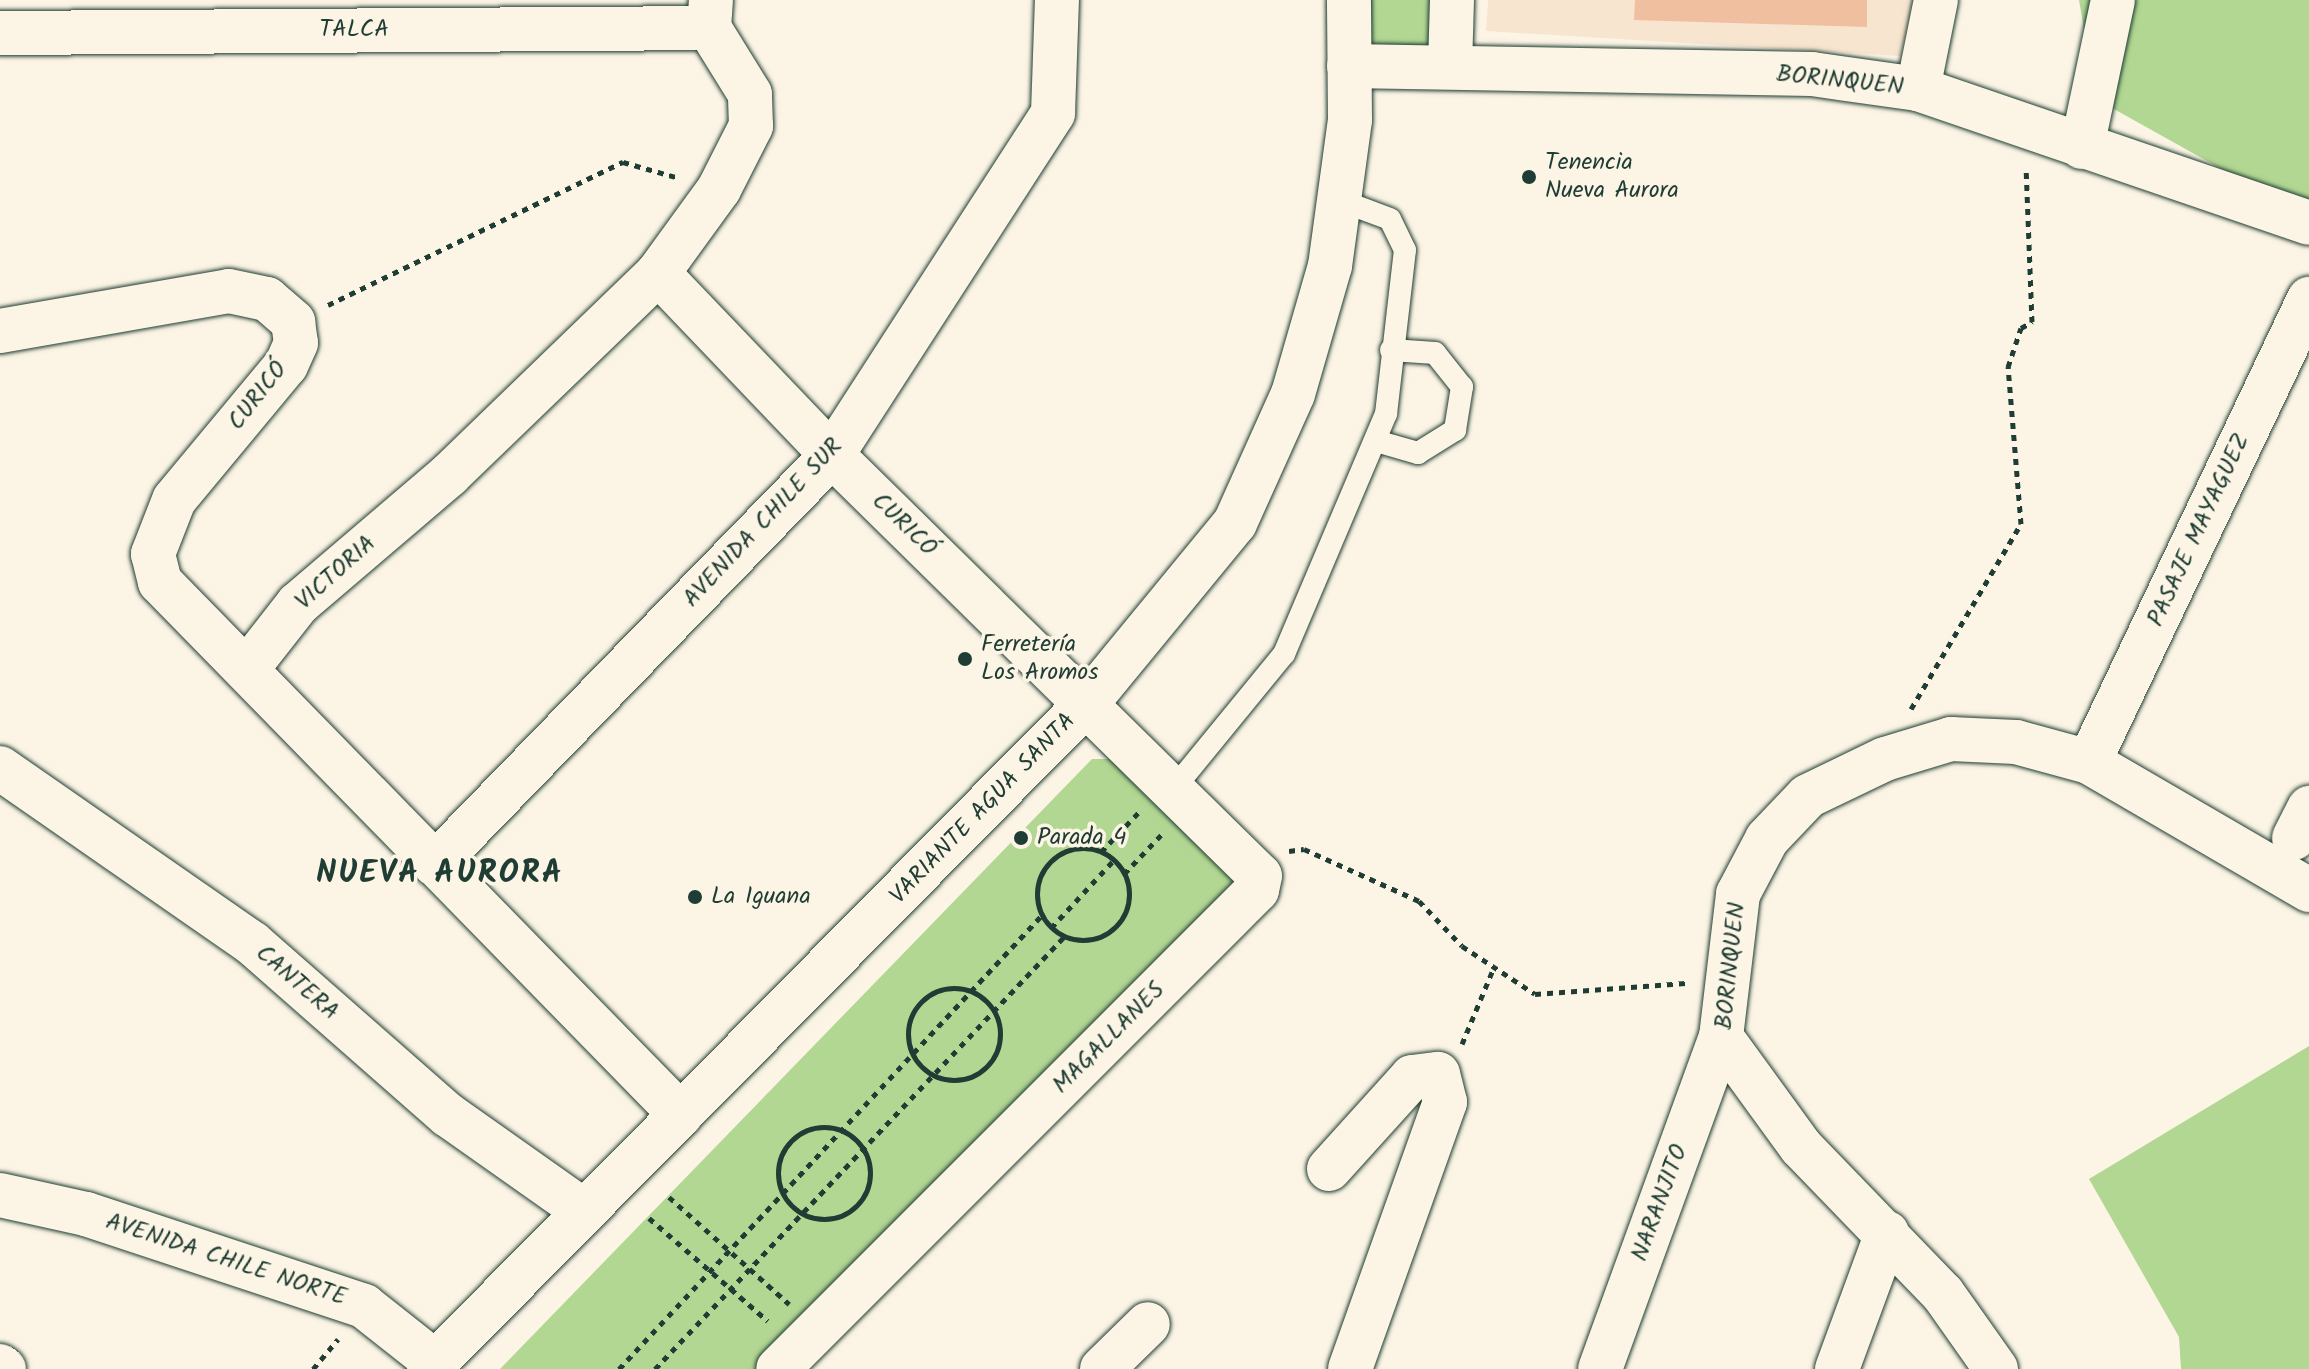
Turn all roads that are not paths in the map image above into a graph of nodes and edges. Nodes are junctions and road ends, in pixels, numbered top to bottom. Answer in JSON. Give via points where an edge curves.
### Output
{"nodes":[{"id":1,"x":1057,"y":0,"type":"edge"},
{"id":2,"x":1349,"y":0,"type":"edge"},
{"id":3,"x":1452,"y":0,"type":"edge"},
{"id":4,"x":1936,"y":0,"type":"edge"},
{"id":5,"x":2113,"y":0,"type":"edge"},
{"id":6,"x":710,"y":14,"type":"edge"},
{"id":7,"x":0,"y":33,"type":"edge"},
{"id":8,"x":1349,"y":66,"type":"junction"},
{"id":9,"x":1450,"y":67,"type":"junction"},
{"id":10,"x":1918,"y":89,"type":"junction"},
{"id":11,"x":2082,"y":147,"type":"junction"},
{"id":12,"x":1339,"y":200,"type":"junction"},
{"id":13,"x":2309,"y":223,"type":"edge"},
{"id":14,"x":658,"y":273,"type":"junction"},
{"id":15,"x":2309,"y":299,"type":"edge"},
{"id":16,"x":0,"y":331,"type":"edge"},
{"id":17,"x":1391,"y":350,"type":"junction"},
{"id":18,"x":1376,"y":441,"type":"junction"},
{"id":19,"x":832,"y":455,"type":"junction"},
{"id":20,"x":247,"y":669,"type":"junction"},
{"id":21,"x":1087,"y":703,"type":"junction"},
{"id":22,"x":2089,"y":762,"type":"junction"},
{"id":23,"x":0,"y":768,"type":"edge"},
{"id":24,"x":1178,"y":790,"type":"junction"},
{"id":25,"x":435,"y":864,"type":"junction"},
{"id":26,"x":2309,"y":890,"type":"edge"},
{"id":27,"x":1721,"y":1037,"type":"junction"},
{"id":28,"x":681,"y":1115,"type":"junction"},
{"id":29,"x":1329,"y":1169,"type":"dead end"},
{"id":30,"x":0,"y":1195,"type":"edge"},
{"id":31,"x":584,"y":1211,"type":"junction"},
{"id":32,"x":1887,"y":1233,"type":"junction"},
{"id":33,"x":1148,"y":1324,"type":"dead end"},
{"id":34,"x":798,"y":1349,"type":"edge"},
{"id":35,"x":432,"y":1366,"type":"edge"},
{"id":36,"x":1102,"y":1369,"type":"edge"},
{"id":37,"x":1350,"y":1369,"type":"edge"},
{"id":38,"x":1600,"y":1369,"type":"edge"},
{"id":39,"x":1837,"y":1369,"type":"edge"},
{"id":40,"x":1996,"y":1369,"type":"edge"}],
"edges":[{"from":1,"to":19,"type":"street","name":"AVENIDA CHILE SUR","via":[[1053,113]]},
{"from":2,"to":8,"type":"street","name":"VARIANTE AGUA SANTA"},
{"from":3,"to":9,"type":"street"},
{"from":4,"to":10,"type":"street"},
{"from":5,"to":11,"type":"street"},
{"from":6,"to":7,"type":"street","name":"TALCA"},
{"from":6,"to":14,"type":"street","name":"VICTORIA","via":[[750,94],[751,126],[719,189]]},
{"from":8,"to":9,"type":"street","name":"BORINQUEN"},
{"from":8,"to":12,"type":"street","name":"VARIANTE AGUA SANTA"},
{"from":9,"to":10,"type":"street","name":"BORINQUEN","via":[[1812,74]]},
{"from":10,"to":11,"type":"street","name":"BORINQUEN"},
{"from":11,"to":13,"type":"street","name":"BORINQUEN"},
{"from":12,"to":17,"type":"lane","via":[[1390,219],[1405,250]]},
{"from":12,"to":21,"type":"street","name":"VARIANTE AGUA SANTA","via":[[1330,266],[1262,475],[1235,523]]},
{"from":14,"to":19,"type":"street","name":"CURICÓ"},
{"from":14,"to":20,"type":"street","name":"VICTORIA","via":[[449,475],[298,604]]},
{"from":15,"to":22,"type":"street","name":"PASAJE MAYAGUEZ"},
{"from":16,"to":20,"type":"street","name":"CURICÓ","via":[[229,291],[267,299],[293,322],[296,343],[286,365],[174,500],[153,554],[160,582]]},
{"from":17,"to":18,"type":"lane"},
{"from":17,"to":18,"type":"lane","via":[[1435,353],[1462,387],[1455,430],[1418,453]]},
{"from":18,"to":24,"type":"lane","via":[[1284,654]]},
{"from":19,"to":21,"type":"street","name":"CURICÓ"},
{"from":19,"to":25,"type":"street","name":"AVENIDA CHILE SUR"},
{"from":20,"to":25,"type":"street"},
{"from":21,"to":24,"type":"street","name":"MAGALLANES"},
{"from":21,"to":28,"type":"street","name":"VARIANTE AGUA SANTA"},
{"from":22,"to":26,"type":"street","name":"BORINQUEN"},
{"from":22,"to":27,"type":"street","name":"BORINQUEN","via":[[2016,742],[1951,739],[1808,796],[1767,839],[1738,894]]},
{"from":23,"to":31,"type":"street","name":"CANTERA","via":[[252,943],[448,1115]]},
{"from":24,"to":34,"type":"street","name":"MAGALLANES","via":[[1260,876],[1257,890]]},
{"from":25,"to":28,"type":"street"},
{"from":27,"to":32,"type":"street","name":"BORINQUEN","via":[[1801,1147]]},
{"from":27,"to":38,"type":"street","name":"NARANJITO"},
{"from":28,"to":31,"type":"street","name":"VARIANTE AGUA SANTA"},
{"from":29,"to":37,"type":"street","via":[[1412,1077],[1438,1074],[1444,1086],[1406,1224]]},
{"from":30,"to":35,"type":"street","name":"AVENIDA CHILE NORTE","via":[[86,1214],[364,1306]]},
{"from":31,"to":35,"type":"street","name":"VARIANTE AGUA SANTA"},
{"from":32,"to":39,"type":"street"},
{"from":32,"to":40,"type":"street","name":"BORINQUEN","via":[[1943,1294]]},
{"from":33,"to":36,"type":"street"}]}
